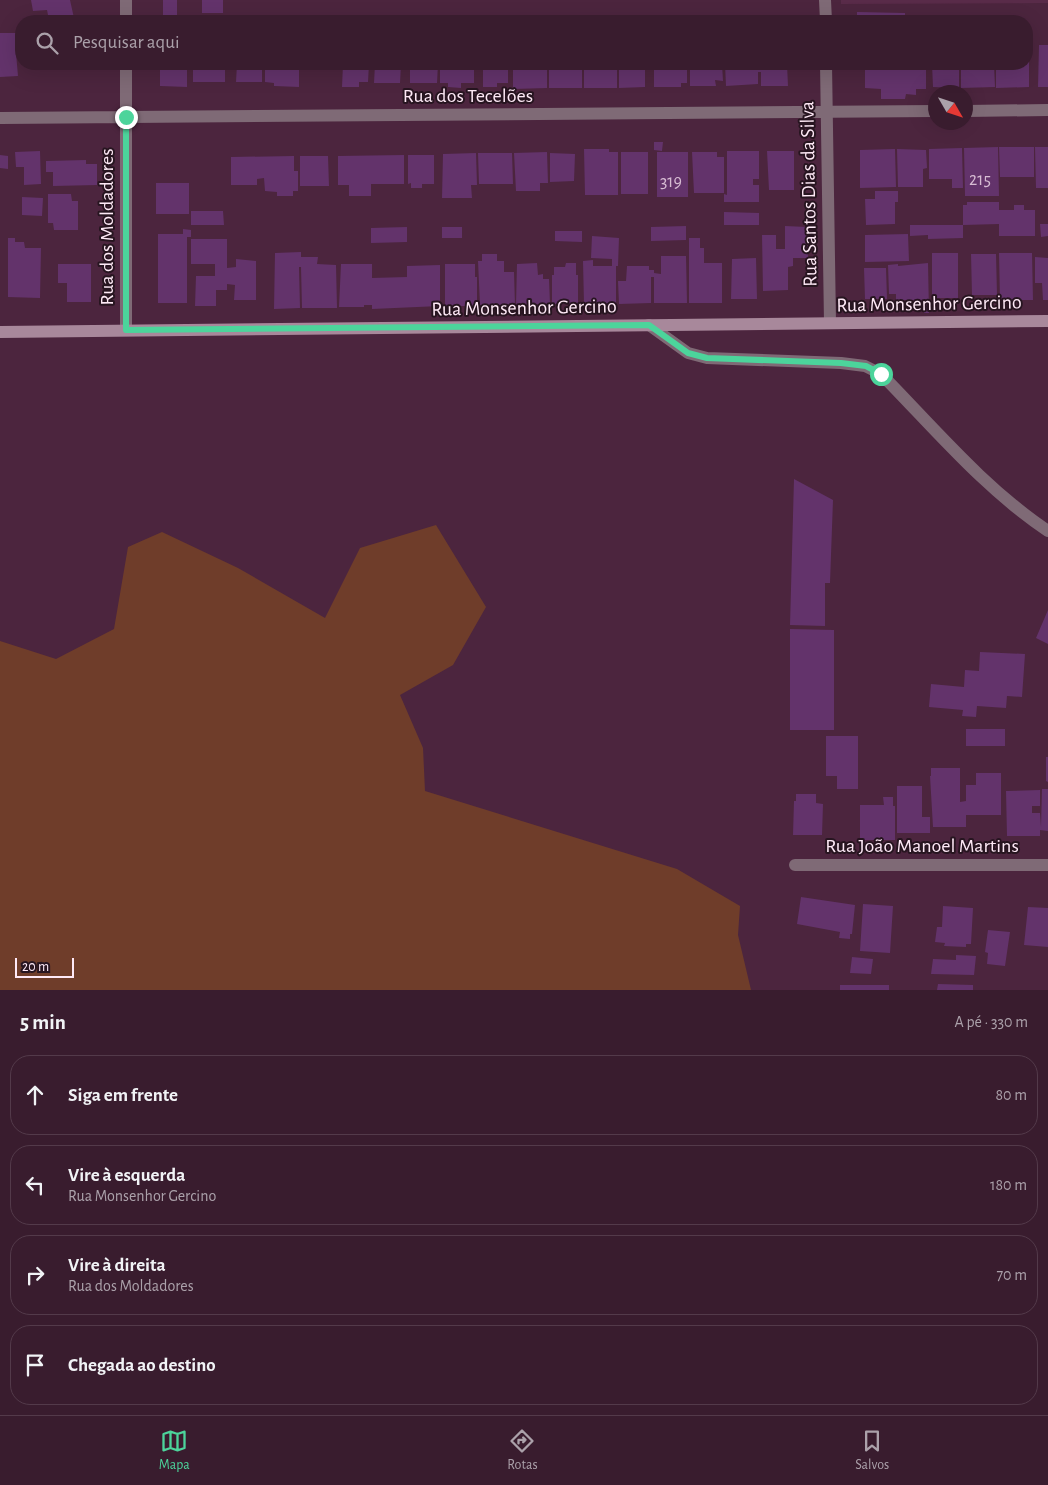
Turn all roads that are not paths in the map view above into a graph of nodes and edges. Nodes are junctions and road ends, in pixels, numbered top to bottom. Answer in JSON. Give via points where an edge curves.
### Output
{"nodes":[{"id":1,"x":126,"y":0,"type":"edge"},
{"id":2,"x":825,"y":0,"type":"edge"},
{"id":3,"x":126,"y":15,"type":"edge"},
{"id":4,"x":826,"y":15,"type":"edge"},
{"id":5,"x":126,"y":70,"type":"edge"},
{"id":6,"x":826,"y":70,"type":"edge"},
{"id":7,"x":1048,"y":110,"type":"edge"},
{"id":8,"x":928,"y":111,"type":"edge"},
{"id":9,"x":973,"y":111,"type":"edge"},
{"id":10,"x":827,"y":112,"type":"junction"},
{"id":11,"x":126,"y":117,"type":"junction"},
{"id":12,"x":0,"y":118,"type":"edge"},
{"id":13,"x":1048,"y":321,"type":"edge"},
{"id":14,"x":830,"y":323,"type":"junction"},
{"id":15,"x":649,"y":325,"type":"junction"},
{"id":16,"x":126,"y":330,"type":"junction"},
{"id":17,"x":0,"y":332,"type":"edge"},
{"id":18,"x":1048,"y":531,"type":"edge"},
{"id":19,"x":795,"y":865,"type":"dead end"},
{"id":20,"x":1048,"y":865,"type":"edge"}],
"edges":[{"from":1,"to":3,"type":"street"},
{"from":2,"to":4,"type":"street"},
{"from":5,"to":11,"type":"street","name":"Rua dos Moldadores"},
{"from":6,"to":10,"type":"street","name":"Rua Santos Dias da Silva"},
{"from":7,"to":9,"type":"street"},
{"from":8,"to":10,"type":"street","name":"Rua dos Tecelões"},
{"from":10,"to":11,"type":"street","name":"Rua dos Tecelões"},
{"from":10,"to":14,"type":"street","name":"Rua Santos Dias da Silva"},
{"from":11,"to":12,"type":"street","name":"Rua dos Tecelões"},
{"from":11,"to":16,"type":"street","name":"Rua dos Moldadores"},
{"from":13,"to":14,"type":"main road","name":"Rua Monsenhor Gercino"},
{"from":14,"to":15,"type":"main road","name":"Rua Monsenhor Gercino"},
{"from":15,"to":16,"type":"main road","name":"Rua Monsenhor Gercino"},
{"from":15,"to":18,"type":"street","via":[[688,353],[707,358],[866,366],[881,374],[992,487]]},
{"from":16,"to":17,"type":"main road","name":"Rua Monsenhor Gercino"},
{"from":19,"to":20,"type":"street","name":"Rua João Manoel Martins"}]}
